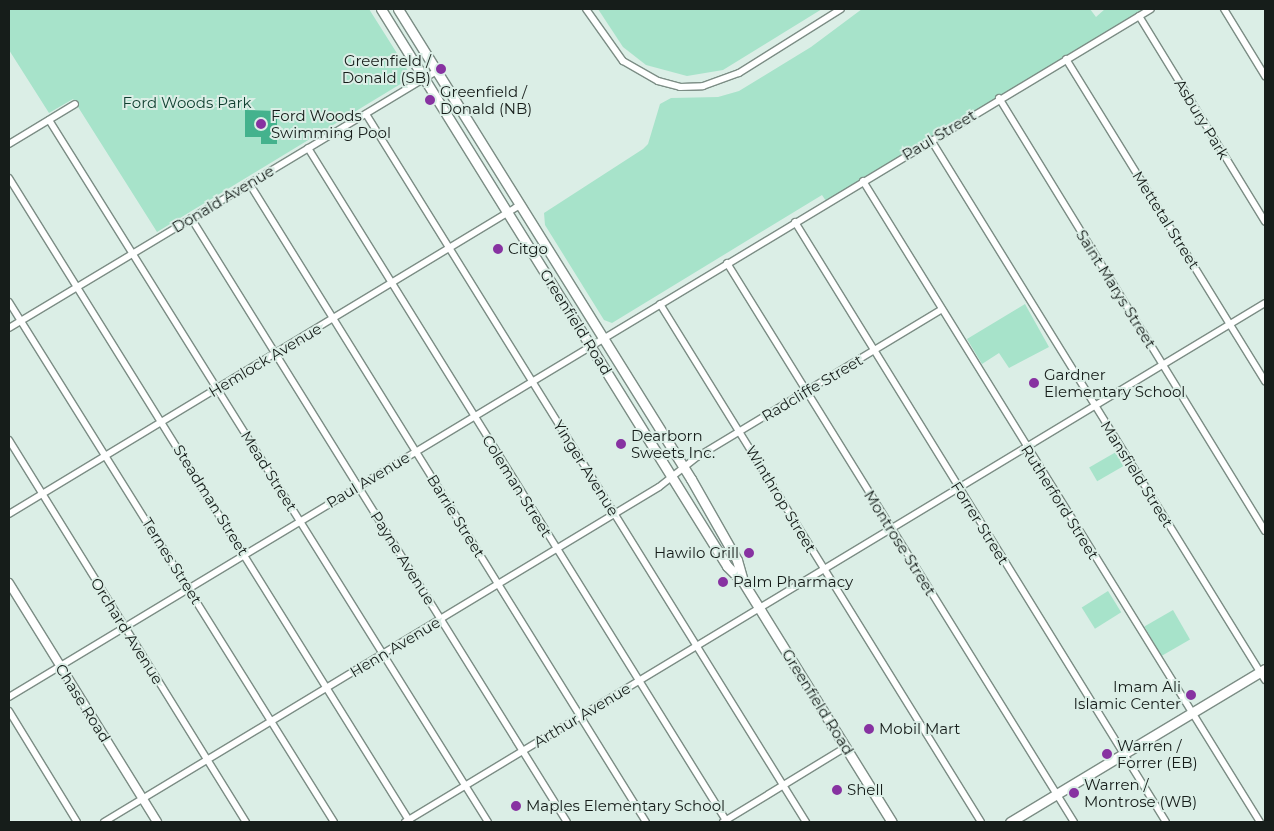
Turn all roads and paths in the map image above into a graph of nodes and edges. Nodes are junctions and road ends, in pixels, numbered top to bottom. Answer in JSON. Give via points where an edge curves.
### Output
{"nodes":[{"id":1,"x":381,"y":9,"type":"edge"},
{"id":2,"x":398,"y":9,"type":"edge"},
{"id":3,"x":586,"y":9,"type":"edge"},
{"id":4,"x":841,"y":9,"type":"edge"},
{"id":5,"x":1151,"y":9,"type":"edge"},
{"id":6,"x":1224,"y":9,"type":"edge"},
{"id":7,"x":1139,"y":16,"type":"junction"},
{"id":8,"x":1066,"y":58,"type":"junction"},
{"id":9,"x":437,"y":71,"type":"junction"},
{"id":10,"x":1265,"y":76,"type":"edge"},
{"id":11,"x":425,"y":78,"type":"junction"},
{"id":12,"x":999,"y":98,"type":"junction"},
{"id":13,"x":75,"y":104,"type":"dead end"},
{"id":14,"x":366,"y":114,"type":"junction"},
{"id":15,"x":49,"y":120,"type":"junction"},
{"id":16,"x":931,"y":140,"type":"junction"},
{"id":17,"x":9,"y":144,"type":"edge"},
{"id":18,"x":308,"y":148,"type":"junction"},
{"id":19,"x":9,"y":178,"type":"edge"},
{"id":20,"x":863,"y":181,"type":"junction"},
{"id":21,"x":249,"y":183,"type":"junction"},
{"id":22,"x":520,"y":205,"type":"junction"},
{"id":23,"x":508,"y":212,"type":"junction"},
{"id":24,"x":191,"y":218,"type":"junction"},
{"id":25,"x":795,"y":222,"type":"junction"},
{"id":26,"x":1265,"y":222,"type":"edge"},
{"id":27,"x":449,"y":248,"type":"junction"},
{"id":28,"x":133,"y":254,"type":"junction"},
{"id":29,"x":727,"y":263,"type":"junction"},
{"id":30,"x":391,"y":283,"type":"junction"},
{"id":31,"x":78,"y":287,"type":"junction"},
{"id":32,"x":9,"y":302,"type":"edge"},
{"id":33,"x":1265,"y":303,"type":"edge"},
{"id":34,"x":660,"y":304,"type":"junction"},
{"id":35,"x":942,"y":310,"type":"junction"},
{"id":36,"x":333,"y":318,"type":"junction"},
{"id":37,"x":21,"y":320,"type":"junction"},
{"id":38,"x":1230,"y":324,"type":"junction"},
{"id":39,"x":9,"y":328,"type":"edge"},
{"id":40,"x":603,"y":338,"type":"junction"},
{"id":41,"x":590,"y":345,"type":"junction"},
{"id":42,"x":874,"y":351,"type":"junction"},
{"id":43,"x":275,"y":353,"type":"junction"},
{"id":44,"x":1163,"y":365,"type":"junction"},
{"id":45,"x":1265,"y":380,"type":"edge"},
{"id":46,"x":532,"y":381,"type":"junction"},
{"id":47,"x":218,"y":388,"type":"junction"},
{"id":48,"x":806,"y":392,"type":"junction"},
{"id":49,"x":1094,"y":406,"type":"junction"},
{"id":50,"x":474,"y":416,"type":"junction"},
{"id":51,"x":652,"y":416,"type":"junction"},
{"id":52,"x":162,"y":422,"type":"junction"},
{"id":53,"x":639,"y":424,"type":"junction"},
{"id":54,"x":740,"y":432,"type":"junction"},
{"id":55,"x":9,"y":440,"type":"edge"},
{"id":56,"x":1026,"y":448,"type":"junction"},
{"id":57,"x":416,"y":451,"type":"junction"},
{"id":58,"x":106,"y":455,"type":"junction"},
{"id":59,"x":683,"y":467,"type":"junction"},
{"id":60,"x":672,"y":477,"type":"junction"},
{"id":61,"x":358,"y":486,"type":"junction"},
{"id":62,"x":959,"y":488,"type":"junction"},
{"id":63,"x":42,"y":494,"type":"junction"},
{"id":64,"x":9,"y":514,"type":"edge"},
{"id":65,"x":615,"y":514,"type":"junction"},
{"id":66,"x":300,"y":521,"type":"junction"},
{"id":67,"x":891,"y":529,"type":"junction"},
{"id":68,"x":1265,"y":531,"type":"edge"},
{"id":69,"x":556,"y":549,"type":"junction"},
{"id":70,"x":245,"y":555,"type":"junction"},
{"id":71,"x":824,"y":569,"type":"junction"},
{"id":72,"x":743,"y":582,"type":"junction"},
{"id":73,"x":9,"y":583,"type":"edge"},
{"id":74,"x":498,"y":584,"type":"junction"},
{"id":75,"x":189,"y":588,"type":"junction"},
{"id":76,"x":759,"y":608,"type":"junction"},
{"id":77,"x":440,"y":620,"type":"junction"},
{"id":78,"x":124,"y":627,"type":"junction"},
{"id":79,"x":697,"y":646,"type":"junction"},
{"id":80,"x":382,"y":654,"type":"junction"},
{"id":81,"x":60,"y":666,"type":"junction"},
{"id":82,"x":1264,"y":674,"type":"edge"},
{"id":83,"x":639,"y":681,"type":"junction"},
{"id":84,"x":327,"y":688,"type":"junction"},
{"id":85,"x":9,"y":697,"type":"edge"},
{"id":86,"x":9,"y":711,"type":"edge"},
{"id":87,"x":1192,"y":713,"type":"junction"},
{"id":88,"x":580,"y":716,"type":"junction"},
{"id":89,"x":271,"y":722,"type":"junction"},
{"id":90,"x":846,"y":748,"type":"junction"},
{"id":91,"x":522,"y":751,"type":"junction"},
{"id":92,"x":1124,"y":754,"type":"junction"},
{"id":93,"x":208,"y":760,"type":"junction"},
{"id":94,"x":784,"y":785,"type":"junction"},
{"id":95,"x":465,"y":786,"type":"junction"},
{"id":96,"x":1056,"y":794,"type":"junction"},
{"id":97,"x":143,"y":799,"type":"junction"},
{"id":98,"x":408,"y":821,"type":"edge"},
{"id":99,"x":78,"y":822,"type":"edge"},
{"id":100,"x":104,"y":822,"type":"edge"},
{"id":101,"x":157,"y":822,"type":"edge"},
{"id":102,"x":246,"y":822,"type":"edge"},
{"id":103,"x":334,"y":822,"type":"edge"},
{"id":104,"x":488,"y":822,"type":"edge"},
{"id":105,"x":567,"y":822,"type":"edge"},
{"id":106,"x":646,"y":822,"type":"edge"},
{"id":107,"x":725,"y":822,"type":"edge"},
{"id":108,"x":806,"y":822,"type":"edge"},
{"id":109,"x":892,"y":822,"type":"edge"},
{"id":110,"x":981,"y":822,"type":"edge"},
{"id":111,"x":1010,"y":822,"type":"edge"},
{"id":112,"x":1074,"y":822,"type":"edge"},
{"id":113,"x":1166,"y":822,"type":"edge"},
{"id":114,"x":1260,"y":822,"type":"edge"}],
"edges":[{"from":1,"to":11,"type":"main road","name":"Greenfield Road"},
{"from":2,"to":9,"type":"main road","name":"Greenfield Road"},
{"from":3,"to":4,"type":"street","via":[[623,61],[658,81],[680,86],[703,86],[739,73]]},
{"from":5,"to":7,"type":"street","name":"Paul Street"},
{"from":6,"to":10,"type":"street"},
{"from":7,"to":8,"type":"street","name":"Paul Street"},
{"from":7,"to":26,"type":"street","name":"Asbury Park"},
{"from":8,"to":12,"type":"street","name":"Paul Street"},
{"from":8,"to":38,"type":"street","name":"Mettetal Street"},
{"from":9,"to":11,"type":"street","name":"Donald Avenue"},
{"from":9,"to":22,"type":"main road","name":"Greenfield Road"},
{"from":11,"to":14,"type":"street","name":"Donald Avenue"},
{"from":11,"to":23,"type":"main road","name":"Greenfield Road"},
{"from":12,"to":16,"type":"street","name":"Paul Street"},
{"from":12,"to":44,"type":"street","name":"Saint Marys Street"},
{"from":13,"to":15,"type":"street"},
{"from":14,"to":18,"type":"street","name":"Donald Avenue"},
{"from":14,"to":27,"type":"street","name":"Yinger Avenue"},
{"from":15,"to":17,"type":"street"},
{"from":15,"to":28,"type":"street","name":"Mead Street"},
{"from":16,"to":20,"type":"street","name":"Paul Street"},
{"from":16,"to":49,"type":"street","name":"Mansfield Street"},
{"from":18,"to":21,"type":"street","name":"Donald Avenue"},
{"from":18,"to":30,"type":"street","name":"Coleman Street"},
{"from":19,"to":31,"type":"street","name":"Steadman Street"},
{"from":20,"to":25,"type":"street","name":"Paul Street"},
{"from":20,"to":35,"type":"street","name":"Rutherford Street"},
{"from":21,"to":24,"type":"street","name":"Donald Avenue"},
{"from":21,"to":36,"type":"street","name":"Barrie Street"},
{"from":22,"to":23,"type":"street","name":"Hemlock Avenue"},
{"from":22,"to":40,"type":"main road","name":"Greenfield Road"},
{"from":23,"to":27,"type":"street","name":"Hemlock Avenue"},
{"from":23,"to":41,"type":"main road","name":"Greenfield Road"},
{"from":24,"to":28,"type":"street","name":"Donald Avenue"},
{"from":24,"to":43,"type":"street","name":"Payne Avenue"},
{"from":25,"to":29,"type":"street","name":"Paul Street"},
{"from":25,"to":42,"type":"street","name":"Forrer Street"},
{"from":27,"to":30,"type":"street","name":"Hemlock Avenue"},
{"from":27,"to":46,"type":"street","name":"Yinger Avenue"},
{"from":28,"to":31,"type":"street","name":"Donald Avenue"},
{"from":28,"to":47,"type":"street","name":"Mead Street"},
{"from":29,"to":34,"type":"street","name":"Paul Avenue"},
{"from":29,"to":48,"type":"street","name":"Montrose Street"},
{"from":30,"to":36,"type":"street","name":"Hemlock Avenue"},
{"from":30,"to":50,"type":"street","name":"Coleman Street"},
{"from":31,"to":37,"type":"street","name":"Donald Avenue"},
{"from":31,"to":52,"type":"street","name":"Steadman Street"},
{"from":32,"to":37,"type":"street","name":"Ternes Street"},
{"from":33,"to":38,"type":"street","name":"Arthur Avenue"},
{"from":34,"to":40,"type":"street","name":"Paul Avenue"},
{"from":34,"to":54,"type":"street","name":"Winthrop Street"},
{"from":35,"to":42,"type":"street","name":"Radcliffe Street"},
{"from":35,"to":56,"type":"street","name":"Rutherford Street"},
{"from":36,"to":43,"type":"street","name":"Hemlock Avenue"},
{"from":36,"to":57,"type":"street","name":"Barrie Street"},
{"from":37,"to":39,"type":"street","name":"Donald Avenue"},
{"from":37,"to":58,"type":"street","name":"Ternes Street"},
{"from":38,"to":44,"type":"street","name":"Arthur Avenue"},
{"from":38,"to":45,"type":"street","name":"Mettetal Street"},
{"from":40,"to":41,"type":"street","name":"Paul Avenue"},
{"from":40,"to":51,"type":"main road","name":"Greenfield Road"},
{"from":41,"to":46,"type":"street","name":"Paul Avenue"},
{"from":41,"to":53,"type":"main road","name":"Greenfield Road"},
{"from":42,"to":48,"type":"street","name":"Radcliffe Street"},
{"from":42,"to":62,"type":"street","name":"Forrer Street"},
{"from":43,"to":47,"type":"street","name":"Hemlock Avenue"},
{"from":43,"to":61,"type":"street","name":"Payne Avenue"},
{"from":44,"to":49,"type":"street","name":"Arthur Avenue"},
{"from":44,"to":68,"type":"street","name":"Saint Marys Street"},
{"from":46,"to":50,"type":"street","name":"Paul Avenue"},
{"from":46,"to":65,"type":"street","name":"Yinger Avenue"},
{"from":47,"to":52,"type":"street","name":"Hemlock Avenue"},
{"from":47,"to":66,"type":"street","name":"Mead Street"},
{"from":48,"to":54,"type":"street","name":"Radcliffe Street"},
{"from":48,"to":67,"type":"street","name":"Montrose Street"},
{"from":49,"to":56,"type":"street","name":"Arthur Avenue"},
{"from":49,"to":82,"type":"street","name":"Mansfield Street"},
{"from":50,"to":57,"type":"street","name":"Paul Avenue"},
{"from":50,"to":69,"type":"street","name":"Coleman Street"},
{"from":51,"to":53,"type":"main road"},
{"from":51,"to":59,"type":"main road","name":"Greenfield Road"},
{"from":52,"to":58,"type":"street","name":"Hemlock Avenue"},
{"from":52,"to":70,"type":"street","name":"Steadman Street"},
{"from":53,"to":60,"type":"main road","name":"Greenfield Road"},
{"from":54,"to":59,"type":"street","name":"Radcliffe Street"},
{"from":54,"to":71,"type":"street","name":"Winthrop Street"},
{"from":55,"to":63,"type":"street","name":"Orchard Avenue"},
{"from":56,"to":62,"type":"street","name":"Arthur Avenue"},
{"from":56,"to":87,"type":"street","name":"Rutherford Street"},
{"from":57,"to":61,"type":"street","name":"Paul Avenue"},
{"from":57,"to":74,"type":"street","name":"Barrie Street"},
{"from":58,"to":63,"type":"street","name":"Hemlock Avenue"},
{"from":58,"to":75,"type":"street","name":"Ternes Street"},
{"from":59,"to":60,"type":"street","name":"Henn Avenue"},
{"from":59,"to":72,"type":"main road","name":"Greenfield Road","via":[[737,560]]},
{"from":60,"to":65,"type":"street","name":"Henn Avenue"},
{"from":60,"to":72,"type":"main road","name":"Greenfield Road","via":[[727,566]]},
{"from":61,"to":66,"type":"street","name":"Paul Avenue"},
{"from":61,"to":77,"type":"street","name":"Payne Avenue"},
{"from":62,"to":67,"type":"street","name":"Arthur Avenue"},
{"from":62,"to":92,"type":"street","name":"Forrer Street"},
{"from":63,"to":64,"type":"street","name":"Hemlock Avenue"},
{"from":63,"to":78,"type":"street","name":"Orchard Avenue"},
{"from":65,"to":69,"type":"street","name":"Henn Avenue"},
{"from":65,"to":79,"type":"street","name":"Yinger Avenue"},
{"from":66,"to":70,"type":"street","name":"Paul Avenue"},
{"from":66,"to":80,"type":"street","name":"Mead Street"},
{"from":67,"to":71,"type":"street","name":"Arthur Avenue"},
{"from":67,"to":96,"type":"street","name":"Montrose Street"},
{"from":69,"to":74,"type":"street","name":"Henn Avenue"},
{"from":69,"to":83,"type":"street","name":"Coleman Street"},
{"from":70,"to":75,"type":"street","name":"Paul Avenue"},
{"from":70,"to":84,"type":"street","name":"Steadman Street"},
{"from":71,"to":76,"type":"street","name":"Arthur Avenue"},
{"from":71,"to":110,"type":"street","name":"Winthrop Street"},
{"from":72,"to":76,"type":"main road","name":"Greenfield Road"},
{"from":73,"to":81,"type":"street","name":"Chase Road"},
{"from":74,"to":77,"type":"street","name":"Henn Avenue"},
{"from":74,"to":88,"type":"street","name":"Barrie Street"},
{"from":75,"to":78,"type":"street","name":"Paul Avenue"},
{"from":75,"to":89,"type":"street","name":"Ternes Street"},
{"from":76,"to":79,"type":"street","name":"Arthur Avenue"},
{"from":76,"to":90,"type":"main road","name":"Greenfield Road"},
{"from":77,"to":80,"type":"street","name":"Henn Avenue"},
{"from":77,"to":91,"type":"street","name":"Payne Avenue"},
{"from":78,"to":81,"type":"street","name":"Paul Avenue"},
{"from":78,"to":93,"type":"street","name":"Orchard Avenue"},
{"from":79,"to":83,"type":"street","name":"Arthur Avenue"},
{"from":79,"to":94,"type":"street","name":"Yinger Avenue"},
{"from":80,"to":84,"type":"street","name":"Henn Avenue"},
{"from":80,"to":95,"type":"street","name":"Mead Street"},
{"from":81,"to":85,"type":"street","name":"Paul Avenue"},
{"from":81,"to":97,"type":"street","name":"Chase Road"},
{"from":82,"to":87,"type":"main road"},
{"from":83,"to":88,"type":"street","name":"Arthur Avenue"},
{"from":83,"to":107,"type":"street","name":"Coleman Street"},
{"from":84,"to":89,"type":"street","name":"Henn Avenue"},
{"from":84,"to":98,"type":"street","name":"Steadman Street"},
{"from":86,"to":99,"type":"street"},
{"from":87,"to":92,"type":"main road"},
{"from":87,"to":114,"type":"street","name":"Rutherford Street"},
{"from":88,"to":91,"type":"street","name":"Arthur Avenue"},
{"from":88,"to":106,"type":"street","name":"Barrie Street"},
{"from":89,"to":93,"type":"street","name":"Henn Avenue"},
{"from":89,"to":103,"type":"street","name":"Ternes Street"},
{"from":90,"to":94,"type":"street"},
{"from":90,"to":109,"type":"main road","name":"Greenfield Road"},
{"from":91,"to":95,"type":"street","name":"Arthur Avenue"},
{"from":91,"to":105,"type":"street","name":"Payne Avenue"},
{"from":92,"to":96,"type":"main road"},
{"from":92,"to":113,"type":"street","name":"Forrer Street"},
{"from":93,"to":97,"type":"street","name":"Henn Avenue"},
{"from":93,"to":102,"type":"street","name":"Orchard Avenue"},
{"from":94,"to":107,"type":"street"},
{"from":94,"to":108,"type":"street","name":"Yinger Avenue"},
{"from":95,"to":98,"type":"street","name":"Arthur Avenue"},
{"from":95,"to":104,"type":"street","name":"Mead Street"},
{"from":96,"to":111,"type":"main road"},
{"from":96,"to":112,"type":"street","name":"Montrose Street"},
{"from":97,"to":100,"type":"street","name":"Henn Avenue"},
{"from":97,"to":101,"type":"street","name":"Chase Road"}]}
